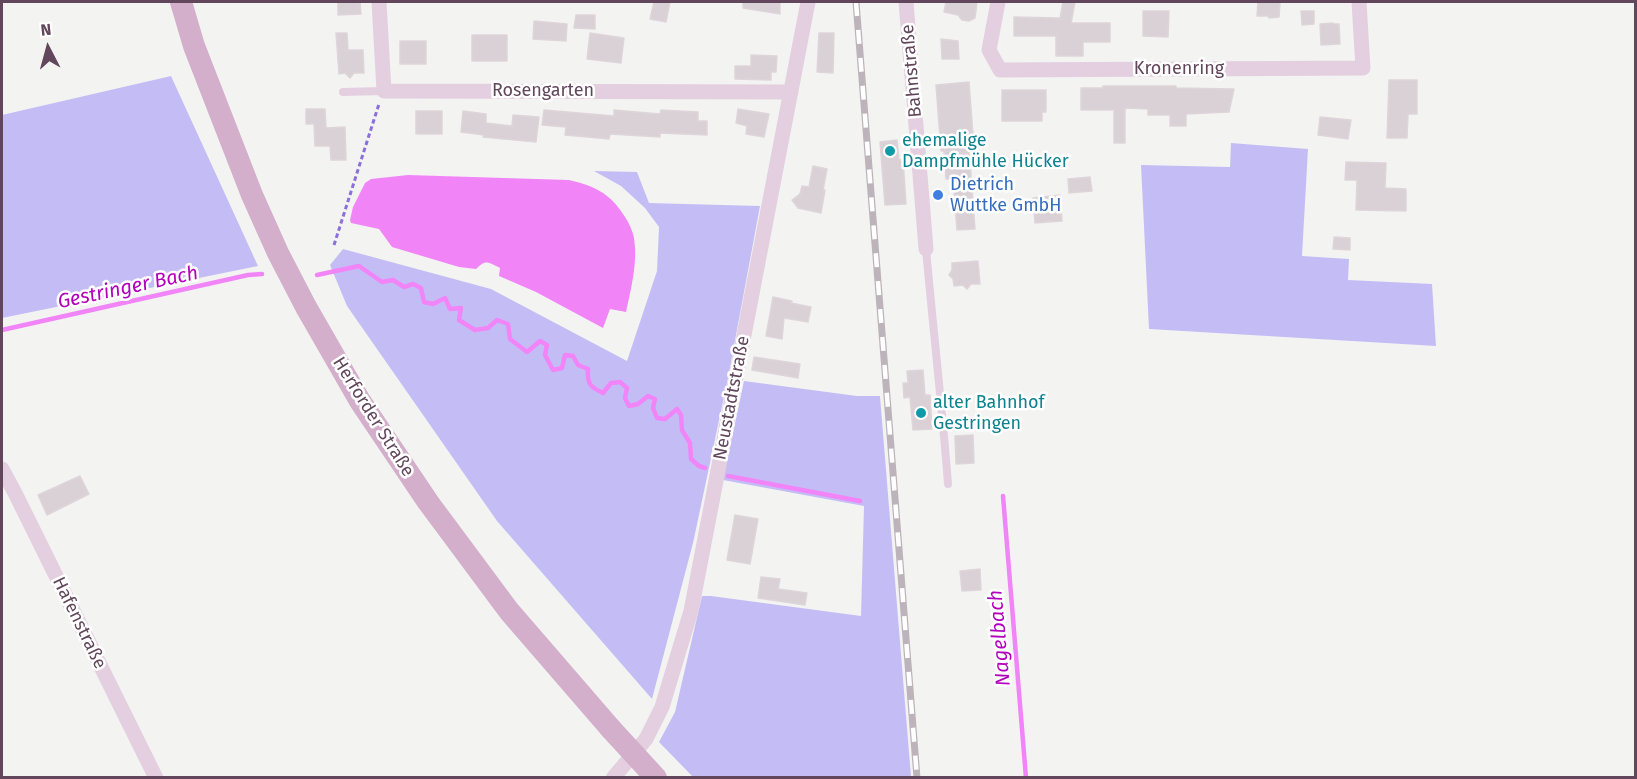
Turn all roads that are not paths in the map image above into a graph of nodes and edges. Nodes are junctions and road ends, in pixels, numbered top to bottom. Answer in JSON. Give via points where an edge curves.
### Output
{"nodes":[{"id":1,"x":181,"y":2,"type":"edge"},
{"id":2,"x":379,"y":2,"type":"edge"},
{"id":3,"x":808,"y":2,"type":"edge"},
{"id":4,"x":906,"y":2,"type":"edge"},
{"id":5,"x":998,"y":2,"type":"edge"},
{"id":6,"x":1359,"y":2,"type":"edge"},
{"id":7,"x":384,"y":91,"type":"junction"},
{"id":8,"x":343,"y":92,"type":"dead end"},
{"id":9,"x":792,"y":92,"type":"junction"},
{"id":10,"x":926,"y":249,"type":"joint"},
{"id":11,"x":2,"y":469,"type":"edge"},
{"id":12,"x":948,"y":484,"type":"dead end"},
{"id":13,"x":156,"y":777,"type":"edge"},
{"id":14,"x":613,"y":777,"type":"edge"},
{"id":15,"x":656,"y":777,"type":"edge"}],
"edges":[{"from":1,"to":15,"type":"main road","name":"Herforder Straße","bridge":true,"via":[[194,46],[278,253],[360,401],[509,611]]},
{"from":2,"to":7,"type":"street"},
{"from":3,"to":9,"type":"street","name":"Neustadtstraße"},
{"from":4,"to":10,"type":"street","name":"Bahnstraße"},
{"from":5,"to":6,"type":"street","name":"Kronenring","via":[[989,50],[1000,70],[1012,70],[1363,68]]},
{"from":7,"to":8,"type":"lane"},
{"from":7,"to":9,"type":"street","name":"Rosengarten"},
{"from":9,"to":14,"type":"street","name":"Neustadtstraße","via":[[691,611],[662,707],[646,739]]},
{"from":10,"to":12,"type":"lane"},
{"from":11,"to":13,"type":"street","name":"Hafenstraße"}]}
